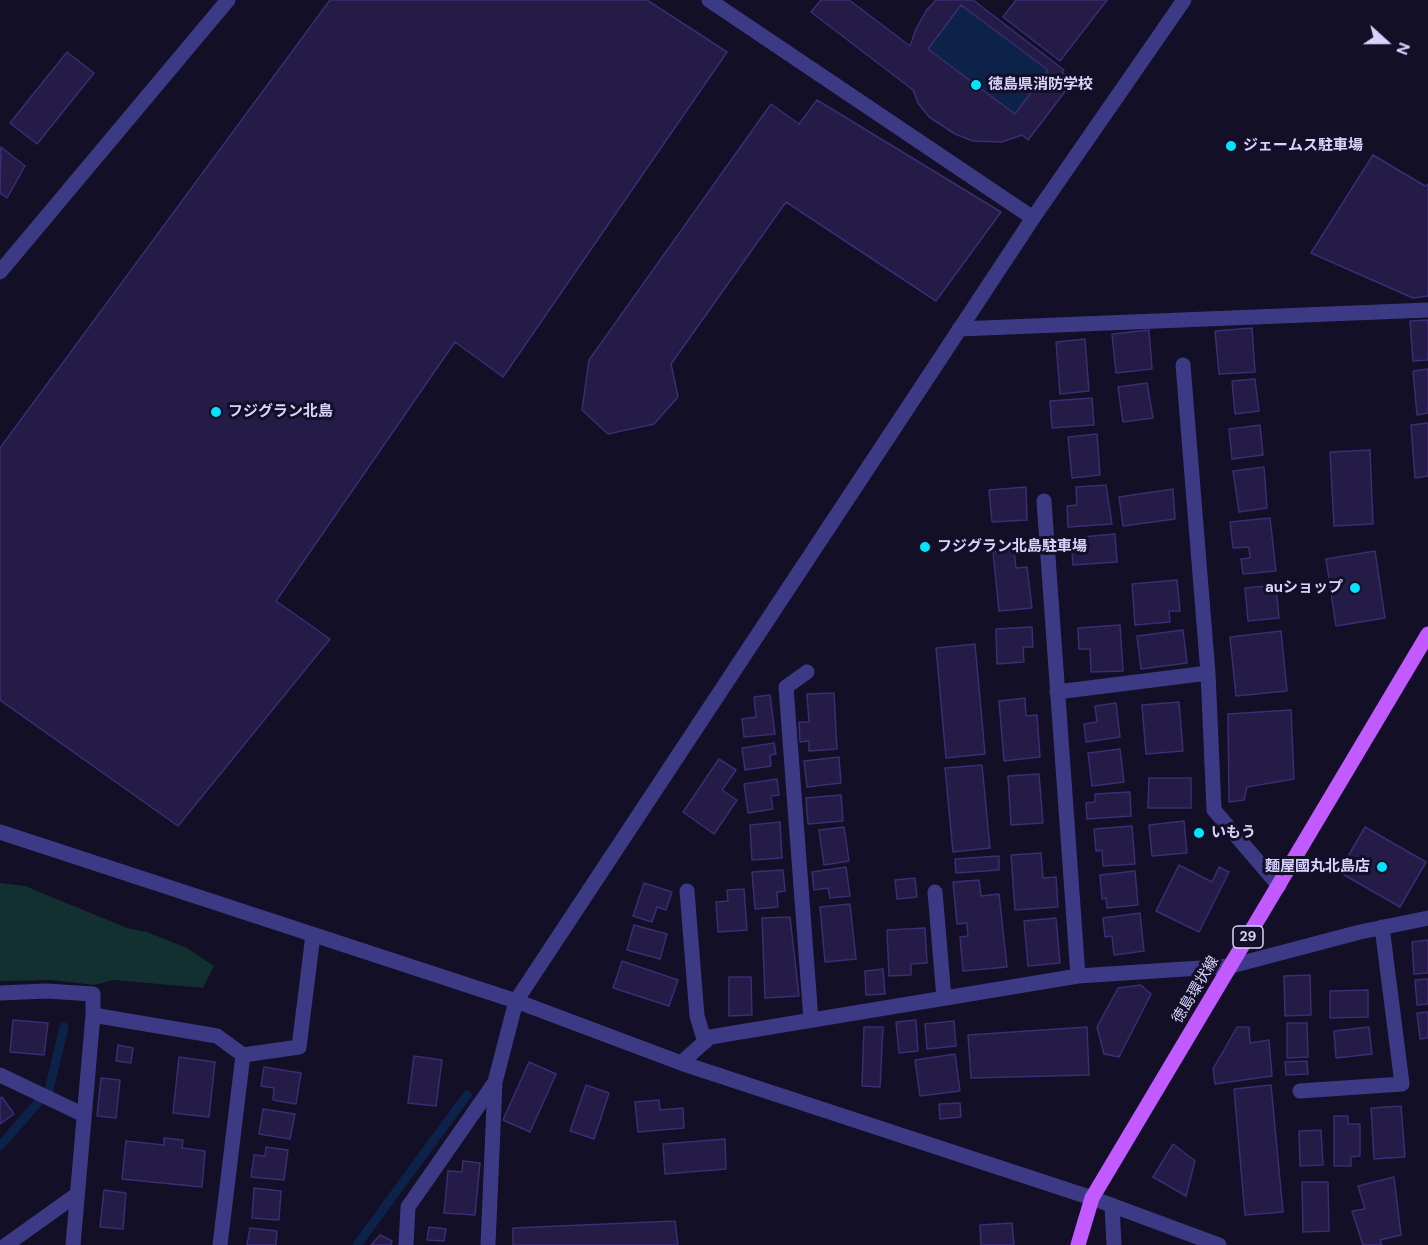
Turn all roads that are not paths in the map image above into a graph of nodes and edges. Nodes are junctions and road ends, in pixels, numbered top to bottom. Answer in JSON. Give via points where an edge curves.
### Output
{"nodes":[{"id":1,"x":228,"y":0,"type":"edge"},
{"id":2,"x":709,"y":0,"type":"edge"},
{"id":3,"x":1184,"y":0,"type":"edge"},
{"id":4,"x":1033,"y":218,"type":"junction"},
{"id":5,"x":0,"y":272,"type":"edge"},
{"id":6,"x":1428,"y":310,"type":"edge"},
{"id":7,"x":959,"y":329,"type":"junction"},
{"id":8,"x":1183,"y":365,"type":"dead end"},
{"id":9,"x":1044,"y":501,"type":"dead end"},
{"id":10,"x":1428,"y":634,"type":"edge"},
{"id":11,"x":807,"y":672,"type":"dead end"},
{"id":12,"x":1208,"y":673,"type":"junction"},
{"id":13,"x":1057,"y":692,"type":"junction"},
{"id":14,"x":0,"y":832,"type":"edge"},
{"id":15,"x":1279,"y":886,"type":"junction"},
{"id":16,"x":687,"y":891,"type":"dead end"},
{"id":17,"x":935,"y":892,"type":"dead end"},
{"id":18,"x":1428,"y":918,"type":"edge"},
{"id":19,"x":1382,"y":927,"type":"junction"},
{"id":20,"x":313,"y":934,"type":"junction"},
{"id":21,"x":1231,"y":966,"type":"junction"},
{"id":22,"x":1078,"y":976,"type":"junction"},
{"id":23,"x":0,"y":993,"type":"edge"},
{"id":24,"x":944,"y":998,"type":"junction"},
{"id":25,"x":516,"y":1001,"type":"junction"},
{"id":26,"x":93,"y":1015,"type":"junction"},
{"id":27,"x":811,"y":1020,"type":"junction"},
{"id":28,"x":705,"y":1042,"type":"junction"},
{"id":29,"x":243,"y":1054,"type":"junction"},
{"id":30,"x":681,"y":1063,"type":"junction"},
{"id":31,"x":0,"y":1075,"type":"edge"},
{"id":32,"x":495,"y":1082,"type":"junction"},
{"id":33,"x":1300,"y":1091,"type":"dead end"},
{"id":34,"x":84,"y":1115,"type":"junction"},
{"id":35,"x":76,"y":1194,"type":"junction"},
{"id":36,"x":1092,"y":1198,"type":"junction"},
{"id":37,"x":1112,"y":1205,"type":"junction"},
{"id":38,"x":6,"y":1245,"type":"edge"},
{"id":39,"x":73,"y":1245,"type":"edge"},
{"id":40,"x":220,"y":1245,"type":"edge"},
{"id":41,"x":406,"y":1245,"type":"edge"},
{"id":42,"x":488,"y":1245,"type":"edge"},
{"id":43,"x":1078,"y":1245,"type":"edge"},
{"id":44,"x":1114,"y":1245,"type":"edge"},
{"id":45,"x":1220,"y":1245,"type":"edge"}],
"edges":[{"from":1,"to":5,"type":"street"},
{"from":2,"to":4,"type":"street"},
{"from":3,"to":4,"type":"street"},
{"from":4,"to":7,"type":"street"},
{"from":6,"to":7,"type":"street"},
{"from":7,"to":25,"type":"street"},
{"from":8,"to":12,"type":"street"},
{"from":9,"to":13,"type":"street"},
{"from":10,"to":15,"type":"main road","name":"徳島環状線","number":"29"},
{"from":11,"to":27,"type":"street","via":[[786,687]]},
{"from":12,"to":13,"type":"street"},
{"from":12,"to":15,"type":"street","via":[[1214,810]]},
{"from":13,"to":22,"type":"street"},
{"from":14,"to":20,"type":"street"},
{"from":15,"to":21,"type":"main road","name":"徳島環状線","number":"29"},
{"from":16,"to":28,"type":"street","via":[[697,1016]]},
{"from":17,"to":24,"type":"street"},
{"from":18,"to":19,"type":"street"},
{"from":19,"to":21,"type":"street"},
{"from":19,"to":33,"type":"street","via":[[1402,1084]]},
{"from":20,"to":25,"type":"street"},
{"from":20,"to":29,"type":"street","via":[[299,1047]]},
{"from":21,"to":22,"type":"street"},
{"from":21,"to":36,"type":"main road","name":"徳島環状線","number":"29"},
{"from":22,"to":24,"type":"street"},
{"from":23,"to":26,"type":"street","via":[[93,994]]},
{"from":24,"to":27,"type":"street"},
{"from":25,"to":30,"type":"street"},
{"from":25,"to":32,"type":"street"},
{"from":26,"to":29,"type":"street","via":[[217,1036]]},
{"from":26,"to":34,"type":"street"},
{"from":27,"to":28,"type":"street","via":[[710,1037]]},
{"from":28,"to":30,"type":"street"},
{"from":29,"to":40,"type":"street"},
{"from":30,"to":36,"type":"street"},
{"from":31,"to":34,"type":"street"},
{"from":32,"to":41,"type":"street","via":[[408,1206]]},
{"from":32,"to":42,"type":"street"},
{"from":34,"to":35,"type":"street"},
{"from":35,"to":38,"type":"street"},
{"from":35,"to":39,"type":"street"},
{"from":36,"to":37,"type":"street"},
{"from":36,"to":43,"type":"main road","name":"徳島環状線","number":"29"},
{"from":37,"to":44,"type":"street"},
{"from":37,"to":45,"type":"street"}]}
